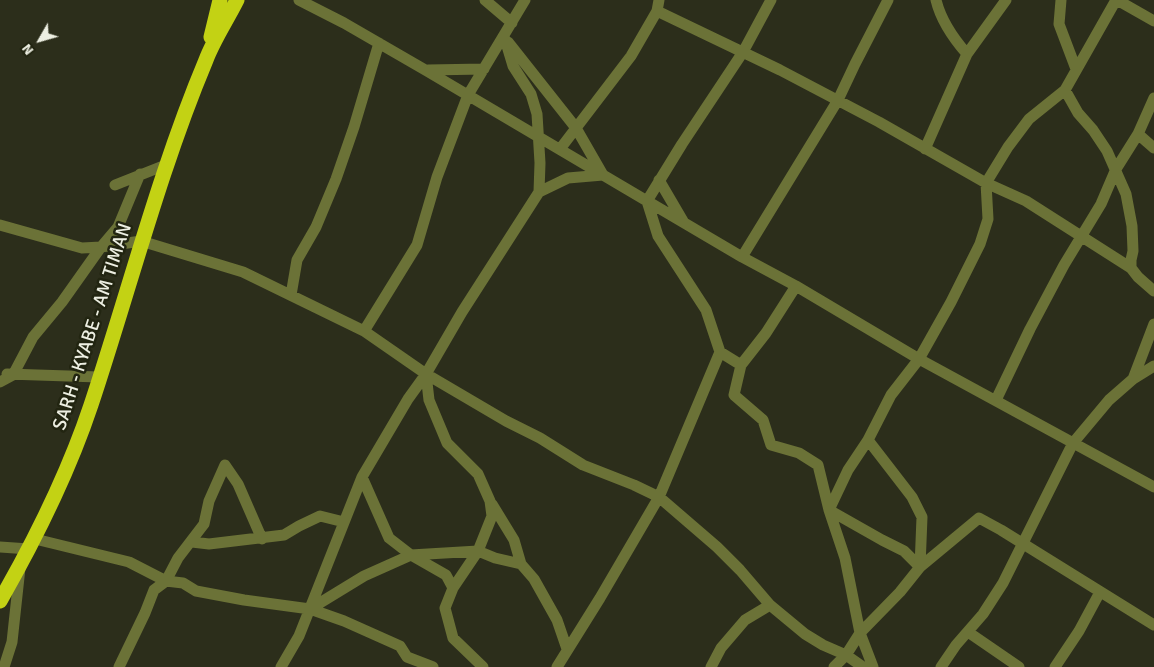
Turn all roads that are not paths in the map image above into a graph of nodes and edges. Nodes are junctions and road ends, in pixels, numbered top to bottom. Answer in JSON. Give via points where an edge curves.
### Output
{"nodes":[{"id":1,"x":220,"y":0,"type":"edge"},
{"id":2,"x":237,"y":0,"type":"edge"},
{"id":3,"x":299,"y":0,"type":"edge"},
{"id":4,"x":485,"y":0,"type":"edge"},
{"id":5,"x":525,"y":0,"type":"edge"},
{"id":6,"x":771,"y":0,"type":"edge"},
{"id":7,"x":888,"y":0,"type":"edge"},
{"id":8,"x":936,"y":0,"type":"edge"},
{"id":9,"x":1006,"y":0,"type":"edge"},
{"id":10,"x":1061,"y":0,"type":"edge"},
{"id":11,"x":1117,"y":0,"type":"edge"},
{"id":12,"x":658,"y":6,"type":"edge"},
{"id":13,"x":1154,"y":21,"type":"edge"},
{"id":14,"x":512,"y":23,"type":"junction"},
{"id":15,"x":504,"y":36,"type":"junction"},
{"id":16,"x":379,"y":43,"type":"junction"},
{"id":17,"x":743,"y":52,"type":"junction"},
{"id":18,"x":967,"y":54,"type":"junction"},
{"id":19,"x":206,"y":58,"type":"junction"},
{"id":20,"x":484,"y":69,"type":"junction"},
{"id":21,"x":1076,"y":69,"type":"junction"},
{"id":22,"x":427,"y":70,"type":"junction"},
{"id":23,"x":1065,"y":90,"type":"junction"},
{"id":24,"x":468,"y":95,"type":"junction"},
{"id":25,"x":1154,"y":98,"type":"edge"},
{"id":26,"x":838,"y":100,"type":"junction"},
{"id":27,"x":576,"y":128,"type":"junction"},
{"id":28,"x":1138,"y":134,"type":"junction"},
{"id":29,"x":538,"y":136,"type":"junction"},
{"id":30,"x":1154,"y":148,"type":"edge"},
{"id":31,"x":560,"y":149,"type":"junction"},
{"id":32,"x":925,"y":149,"type":"junction"},
{"id":33,"x":168,"y":164,"type":"junction"},
{"id":34,"x":1116,"y":169,"type":"junction"},
{"id":35,"x":140,"y":174,"type":"junction"},
{"id":36,"x":603,"y":174,"type":"junction"},
{"id":37,"x":659,"y":180,"type":"junction"},
{"id":38,"x":986,"y":183,"type":"junction"},
{"id":39,"x":115,"y":184,"type":"dead end"},
{"id":40,"x":539,"y":192,"type":"junction"},
{"id":41,"x":647,"y":201,"type":"junction"},
{"id":42,"x":684,"y":223,"type":"junction"},
{"id":43,"x":0,"y":225,"type":"edge"},
{"id":44,"x":1081,"y":236,"type":"junction"},
{"id":45,"x":141,"y":241,"type":"junction"},
{"id":46,"x":101,"y":247,"type":"junction"},
{"id":47,"x":742,"y":256,"type":"junction"},
{"id":48,"x":1131,"y":268,"type":"junction"},
{"id":49,"x":796,"y":286,"type":"junction"},
{"id":50,"x":1154,"y":291,"type":"edge"},
{"id":51,"x":292,"y":295,"type":"junction"},
{"id":52,"x":1154,"y":324,"type":"edge"},
{"id":53,"x":364,"y":331,"type":"junction"},
{"id":54,"x":720,"y":352,"type":"junction"},
{"id":55,"x":919,"y":359,"type":"junction"},
{"id":56,"x":741,"y":365,"type":"junction"},
{"id":57,"x":1154,"y":366,"type":"edge"},
{"id":58,"x":0,"y":373,"type":"edge"},
{"id":59,"x":426,"y":374,"type":"junction"},
{"id":60,"x":13,"y":375,"type":"junction"},
{"id":61,"x":100,"y":377,"type":"junction"},
{"id":62,"x":1133,"y":379,"type":"junction"},
{"id":63,"x":0,"y":382,"type":"edge"},
{"id":64,"x":996,"y":400,"type":"junction"},
{"id":65,"x":868,"y":440,"type":"junction"},
{"id":66,"x":1073,"y":442,"type":"junction"},
{"id":67,"x":362,"y":477,"type":"junction"},
{"id":68,"x":1154,"y":487,"type":"edge"},
{"id":69,"x":659,"y":497,"type":"junction"},
{"id":70,"x":490,"y":501,"type":"junction"},
{"id":71,"x":829,"y":510,"type":"junction"},
{"id":72,"x":344,"y":522,"type":"junction"},
{"id":73,"x":262,"y":539,"type":"junction"},
{"id":74,"x":192,"y":542,"type":"junction"},
{"id":75,"x":1022,"y":543,"type":"junction"},
{"id":76,"x":32,"y":544,"type":"junction"},
{"id":77,"x":0,"y":547,"type":"edge"},
{"id":78,"x":478,"y":551,"type":"junction"},
{"id":79,"x":411,"y":555,"type":"junction"},
{"id":80,"x":522,"y":564,"type":"junction"},
{"id":81,"x":20,"y":566,"type":"junction"},
{"id":82,"x":920,"y":567,"type":"junction"},
{"id":83,"x":166,"y":581,"type":"junction"},
{"id":84,"x":453,"y":588,"type":"junction"},
{"id":85,"x":1100,"y":592,"type":"junction"},
{"id":86,"x":0,"y":601,"type":"edge"},
{"id":87,"x":770,"y":605,"type":"junction"},
{"id":88,"x":310,"y":609,"type":"junction"},
{"id":89,"x":1154,"y":625,"type":"edge"},
{"id":90,"x":968,"y":632,"type":"junction"},
{"id":91,"x":860,"y":633,"type":"junction"},
{"id":92,"x":567,"y":649,"type":"junction"},
{"id":93,"x":846,"y":655,"type":"junction"},
{"id":94,"x":4,"y":667,"type":"edge"},
{"id":95,"x":119,"y":667,"type":"edge"},
{"id":96,"x":281,"y":667,"type":"edge"},
{"id":97,"x":433,"y":667,"type":"edge"},
{"id":98,"x":483,"y":667,"type":"edge"},
{"id":99,"x":557,"y":667,"type":"edge"},
{"id":100,"x":711,"y":667,"type":"edge"},
{"id":101,"x":834,"y":667,"type":"edge"},
{"id":102,"x":863,"y":667,"type":"edge"},
{"id":103,"x":873,"y":667,"type":"edge"},
{"id":104,"x":942,"y":667,"type":"edge"},
{"id":105,"x":1019,"y":667,"type":"edge"},
{"id":106,"x":1055,"y":667,"type":"edge"}],
"edges":[{"from":1,"to":19,"type":"highway","name":"SARH - KYABE - AM TIMAN"},
{"from":2,"to":19,"type":"highway","name":"SARH - KYABE - AM TIMAN"},
{"from":3,"to":16,"type":"street"},
{"from":4,"to":14,"type":"street"},
{"from":5,"to":14,"type":"street"},
{"from":6,"to":17,"type":"street"},
{"from":7,"to":26,"type":"street"},
{"from":8,"to":18,"type":"street","via":[[951,35]]},
{"from":9,"to":18,"type":"street"},
{"from":10,"to":21,"type":"street","via":[[1059,24]]},
{"from":11,"to":13,"type":"street"},
{"from":11,"to":21,"type":"street"},
{"from":12,"to":17,"type":"street"},
{"from":12,"to":27,"type":"street","via":[[631,56]]},
{"from":14,"to":15,"type":"street"},
{"from":15,"to":20,"type":"street"},
{"from":15,"to":27,"type":"street"},
{"from":15,"to":29,"type":"street","via":[[513,66],[531,94],[537,114]]},
{"from":16,"to":22,"type":"street"},
{"from":16,"to":51,"type":"street","via":[[336,178],[316,227],[297,260]]},
{"from":17,"to":26,"type":"street"},
{"from":17,"to":37,"type":"street"},
{"from":18,"to":32,"type":"street"},
{"from":19,"to":33,"type":"highway","name":"SARH - KYABE - AM TIMAN"},
{"from":20,"to":22,"type":"street"},
{"from":20,"to":24,"type":"street"},
{"from":21,"to":23,"type":"street"},
{"from":22,"to":24,"type":"street"},
{"from":23,"to":34,"type":"street"},
{"from":23,"to":38,"type":"street","via":[[1029,119]]},
{"from":24,"to":29,"type":"street"},
{"from":24,"to":53,"type":"street","via":[[437,177],[417,245]]},
{"from":25,"to":28,"type":"street"},
{"from":26,"to":32,"type":"street"},
{"from":26,"to":47,"type":"street"},
{"from":27,"to":31,"type":"street"},
{"from":27,"to":36,"type":"street"},
{"from":28,"to":30,"type":"street"},
{"from":28,"to":34,"type":"street"},
{"from":29,"to":31,"type":"street"},
{"from":29,"to":40,"type":"street"},
{"from":31,"to":36,"type":"street"},
{"from":32,"to":38,"type":"street"},
{"from":33,"to":35,"type":"street"},
{"from":33,"to":45,"type":"highway","name":"SARH - KYABE - AM TIMAN"},
{"from":34,"to":44,"type":"street"},
{"from":34,"to":48,"type":"street","via":[[1126,194],[1132,226]]},
{"from":35,"to":39,"type":"street"},
{"from":35,"to":46,"type":"street","via":[[118,227]]},
{"from":36,"to":40,"type":"street","via":[[568,178]]},
{"from":36,"to":41,"type":"street"},
{"from":37,"to":41,"type":"street"},
{"from":37,"to":42,"type":"street"},
{"from":38,"to":44,"type":"street","via":[[1026,201]]},
{"from":38,"to":55,"type":"street","via":[[988,219],[980,244]]},
{"from":40,"to":59,"type":"street"},
{"from":41,"to":42,"type":"street"},
{"from":41,"to":54,"type":"street","via":[[658,236],[706,310]]},
{"from":42,"to":47,"type":"street"},
{"from":43,"to":46,"type":"street","via":[[82,248]]},
{"from":44,"to":48,"type":"street"},
{"from":44,"to":64,"type":"street"},
{"from":45,"to":46,"type":"street"},
{"from":45,"to":51,"type":"street","via":[[243,272]]},
{"from":45,"to":61,"type":"highway","name":"SARH - KYABE - AM TIMAN"},
{"from":46,"to":60,"type":"street","via":[[33,337]]},
{"from":47,"to":49,"type":"street"},
{"from":48,"to":50,"type":"street"},
{"from":49,"to":55,"type":"street"},
{"from":49,"to":56,"type":"street"},
{"from":51,"to":53,"type":"street"},
{"from":52,"to":62,"type":"street"},
{"from":53,"to":59,"type":"street"},
{"from":54,"to":56,"type":"street"},
{"from":54,"to":69,"type":"street"},
{"from":55,"to":64,"type":"street"},
{"from":55,"to":65,"type":"street","via":[[891,396]]},
{"from":56,"to":71,"type":"street","via":[[734,395],[763,420],[771,444],[799,453],[818,465]]},
{"from":57,"to":62,"type":"street"},
{"from":58,"to":60,"type":"street"},
{"from":59,"to":67,"type":"street"},
{"from":59,"to":69,"type":"street","via":[[583,465]]},
{"from":59,"to":70,"type":"street","via":[[429,400],[447,443],[478,474]]},
{"from":60,"to":61,"type":"street"},
{"from":60,"to":63,"type":"street"},
{"from":61,"to":76,"type":"highway","name":"SARH - KYABE - AM TIMAN","via":[[54,499]]},
{"from":62,"to":66,"type":"street","via":[[1109,400]]},
{"from":64,"to":66,"type":"street"},
{"from":65,"to":71,"type":"street","via":[[848,470]]},
{"from":65,"to":82,"type":"street","via":[[912,497],[922,518]]},
{"from":66,"to":68,"type":"street"},
{"from":66,"to":75,"type":"street"},
{"from":67,"to":72,"type":"street"},
{"from":67,"to":79,"type":"street","via":[[389,538]]},
{"from":69,"to":87,"type":"street","via":[[717,547]]},
{"from":69,"to":92,"type":"street"},
{"from":70,"to":78,"type":"street","via":[[492,516]]},
{"from":70,"to":80,"type":"street","via":[[514,540]]},
{"from":71,"to":82,"type":"street","via":[[904,551]]},
{"from":71,"to":91,"type":"street","via":[[845,558]]},
{"from":72,"to":73,"type":"street","via":[[320,516],[284,535]]},
{"from":72,"to":88,"type":"street"},
{"from":73,"to":74,"type":"street","via":[[210,544]]},
{"from":73,"to":74,"type":"street","via":[[238,484],[225,465],[209,501],[204,524]]},
{"from":74,"to":83,"type":"street","via":[[178,558]]},
{"from":75,"to":82,"type":"street","via":[[978,518]]},
{"from":75,"to":85,"type":"street"},
{"from":75,"to":90,"type":"street","via":[[1003,583]]},
{"from":76,"to":77,"type":"street"},
{"from":76,"to":81,"type":"highway","name":"SARH - KYABE - AM TIMAN"},
{"from":76,"to":83,"type":"street","via":[[129,562]]},
{"from":78,"to":79,"type":"street"},
{"from":78,"to":80,"type":"street"},
{"from":78,"to":84,"type":"street"},
{"from":79,"to":84,"type":"street","via":[[446,575]]},
{"from":79,"to":88,"type":"street","via":[[364,576]]},
{"from":80,"to":92,"type":"street","via":[[557,620]]},
{"from":81,"to":86,"type":"highway","name":"SARH - KYABE - AM TIMAN"},
{"from":81,"to":94,"type":"street","via":[[12,642]]},
{"from":82,"to":91,"type":"street"},
{"from":83,"to":88,"type":"street","via":[[184,582],[196,591]]},
{"from":83,"to":95,"type":"street","via":[[154,590]]},
{"from":84,"to":98,"type":"street","via":[[445,608],[453,638]]},
{"from":85,"to":89,"type":"street"},
{"from":85,"to":106,"type":"street"},
{"from":87,"to":93,"type":"street","via":[[805,634]]},
{"from":87,"to":100,"type":"street","via":[[745,620],[721,648]]},
{"from":88,"to":96,"type":"street"},
{"from":88,"to":97,"type":"street","via":[[400,646],[407,657]]},
{"from":90,"to":104,"type":"street"},
{"from":90,"to":105,"type":"street"},
{"from":91,"to":93,"type":"street"},
{"from":91,"to":103,"type":"street"},
{"from":92,"to":99,"type":"street"},
{"from":93,"to":101,"type":"street"},
{"from":93,"to":102,"type":"street"}]}
